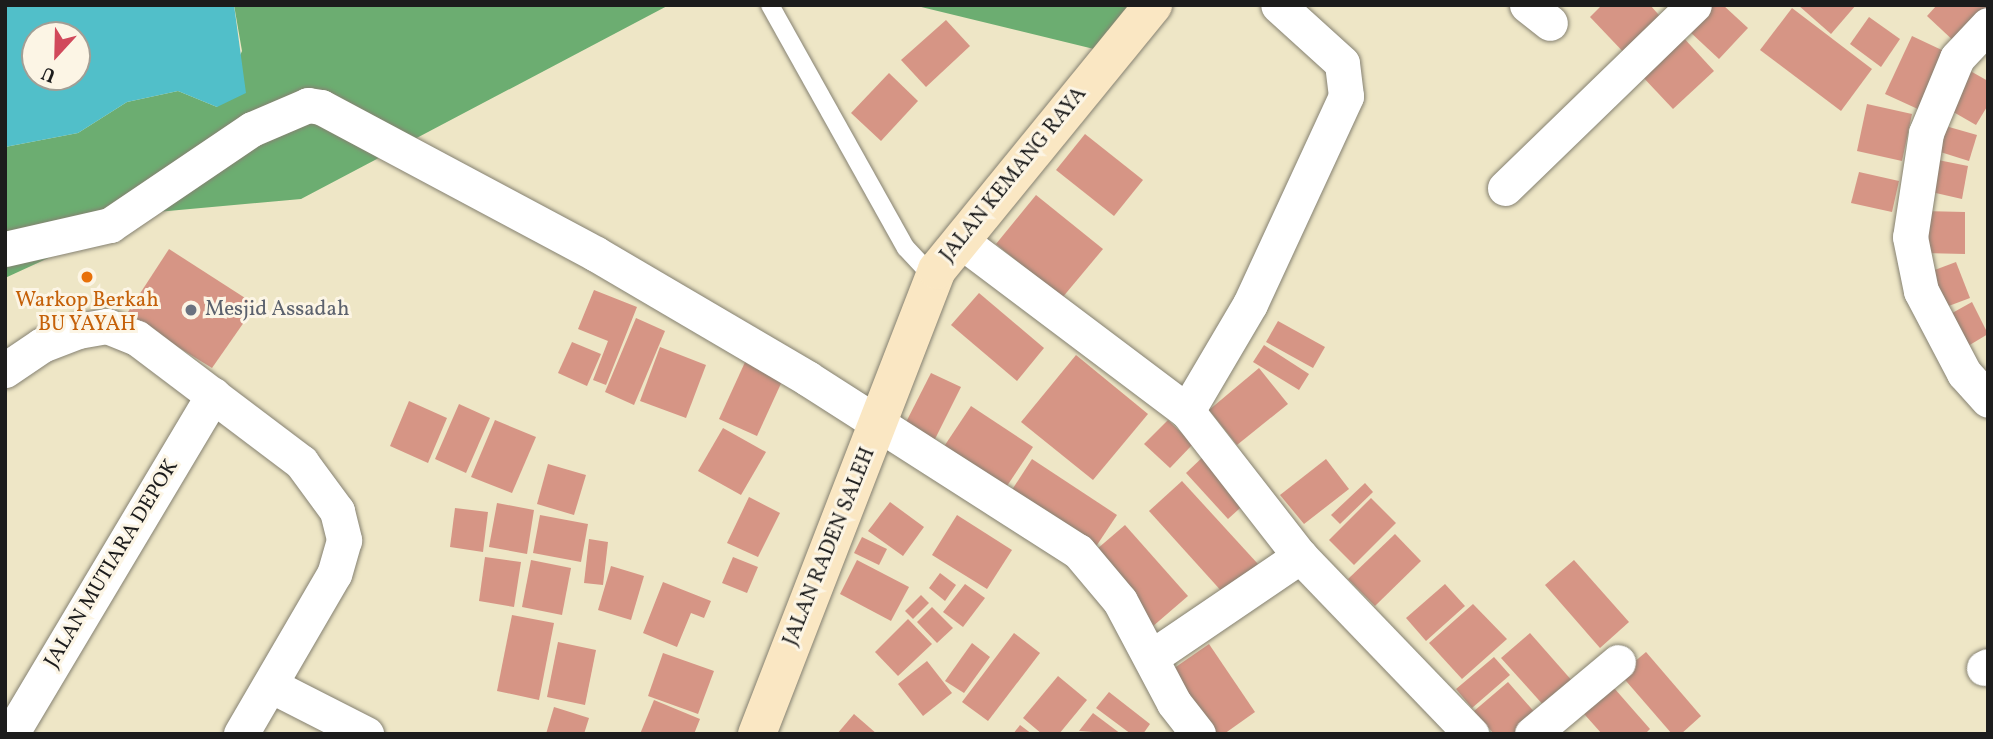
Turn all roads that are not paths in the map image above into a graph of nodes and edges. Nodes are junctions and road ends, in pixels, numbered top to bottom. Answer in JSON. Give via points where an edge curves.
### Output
{"nodes":[{"id":1,"x":770,"y":5,"type":"edge"},
{"id":2,"x":1153,"y":5,"type":"edge"},
{"id":3,"x":1278,"y":5,"type":"edge"},
{"id":4,"x":1694,"y":5,"type":"edge"},
{"id":5,"x":1988,"y":25,"type":"edge"},
{"id":6,"x":1505,"y":188,"type":"dead end"},
{"id":7,"x":961,"y":241,"type":"junction"},
{"id":8,"x":5,"y":248,"type":"edge"},
{"id":9,"x":933,"y":278,"type":"junction"},
{"id":10,"x":899,"y":359,"type":"joint"},
{"id":11,"x":5,"y":370,"type":"edge"},
{"id":12,"x":213,"y":395,"type":"junction"},
{"id":13,"x":1988,"y":400,"type":"edge"},
{"id":14,"x":1187,"y":411,"type":"junction"},
{"id":15,"x":878,"y":420,"type":"junction"},
{"id":16,"x":1300,"y":556,"type":"junction"},
{"id":17,"x":1153,"y":656,"type":"junction"},
{"id":18,"x":1618,"y":662,"type":"dead end"},
{"id":19,"x":270,"y":685,"type":"junction"},
{"id":20,"x":10,"y":734,"type":"edge"},
{"id":21,"x":241,"y":734,"type":"edge"},
{"id":22,"x":366,"y":734,"type":"edge"},
{"id":23,"x":757,"y":734,"type":"edge"},
{"id":24,"x":1198,"y":734,"type":"edge"},
{"id":25,"x":1471,"y":734,"type":"edge"},
{"id":26,"x":1532,"y":734,"type":"edge"}],
"edges":[{"from":1,"to":9,"type":"lane","via":[[906,248]]},
{"from":2,"to":7,"type":"street","name":"JALAN KEMANG RAYA"},
{"from":3,"to":14,"type":"street","via":[[1342,63],[1346,96],[1250,304]]},
{"from":4,"to":6,"type":"street"},
{"from":5,"to":13,"type":"street","via":[[1957,58],[1926,133],[1910,237],[1921,291],[1964,373]]},
{"from":7,"to":9,"type":"street","name":"JALAN KEMANG RAYA"},
{"from":7,"to":14,"type":"street"},
{"from":8,"to":15,"type":"street","via":[[110,225],[252,130],[308,104],[596,254]]},
{"from":9,"to":10,"type":"street","name":"JALAN KEMANG RAYA"},
{"from":10,"to":15,"type":"street","name":"JALAN RADEN SALEH"},
{"from":11,"to":12,"type":"street","via":[[42,345],[107,326],[137,338]]},
{"from":12,"to":19,"type":"street","via":[[301,462],[337,512],[344,540],[334,574]]},
{"from":12,"to":20,"type":"street","name":"JALAN MUTIARA DEPOK"},
{"from":14,"to":16,"type":"street"},
{"from":15,"to":17,"type":"street","via":[[1078,551],[1120,601]]},
{"from":15,"to":23,"type":"street","name":"JALAN RADEN SALEH"},
{"from":16,"to":17,"type":"street"},
{"from":16,"to":25,"type":"street"},
{"from":17,"to":24,"type":"street","via":[[1174,703]]},
{"from":18,"to":26,"type":"street"},
{"from":19,"to":21,"type":"street"},
{"from":19,"to":22,"type":"street"}]}
